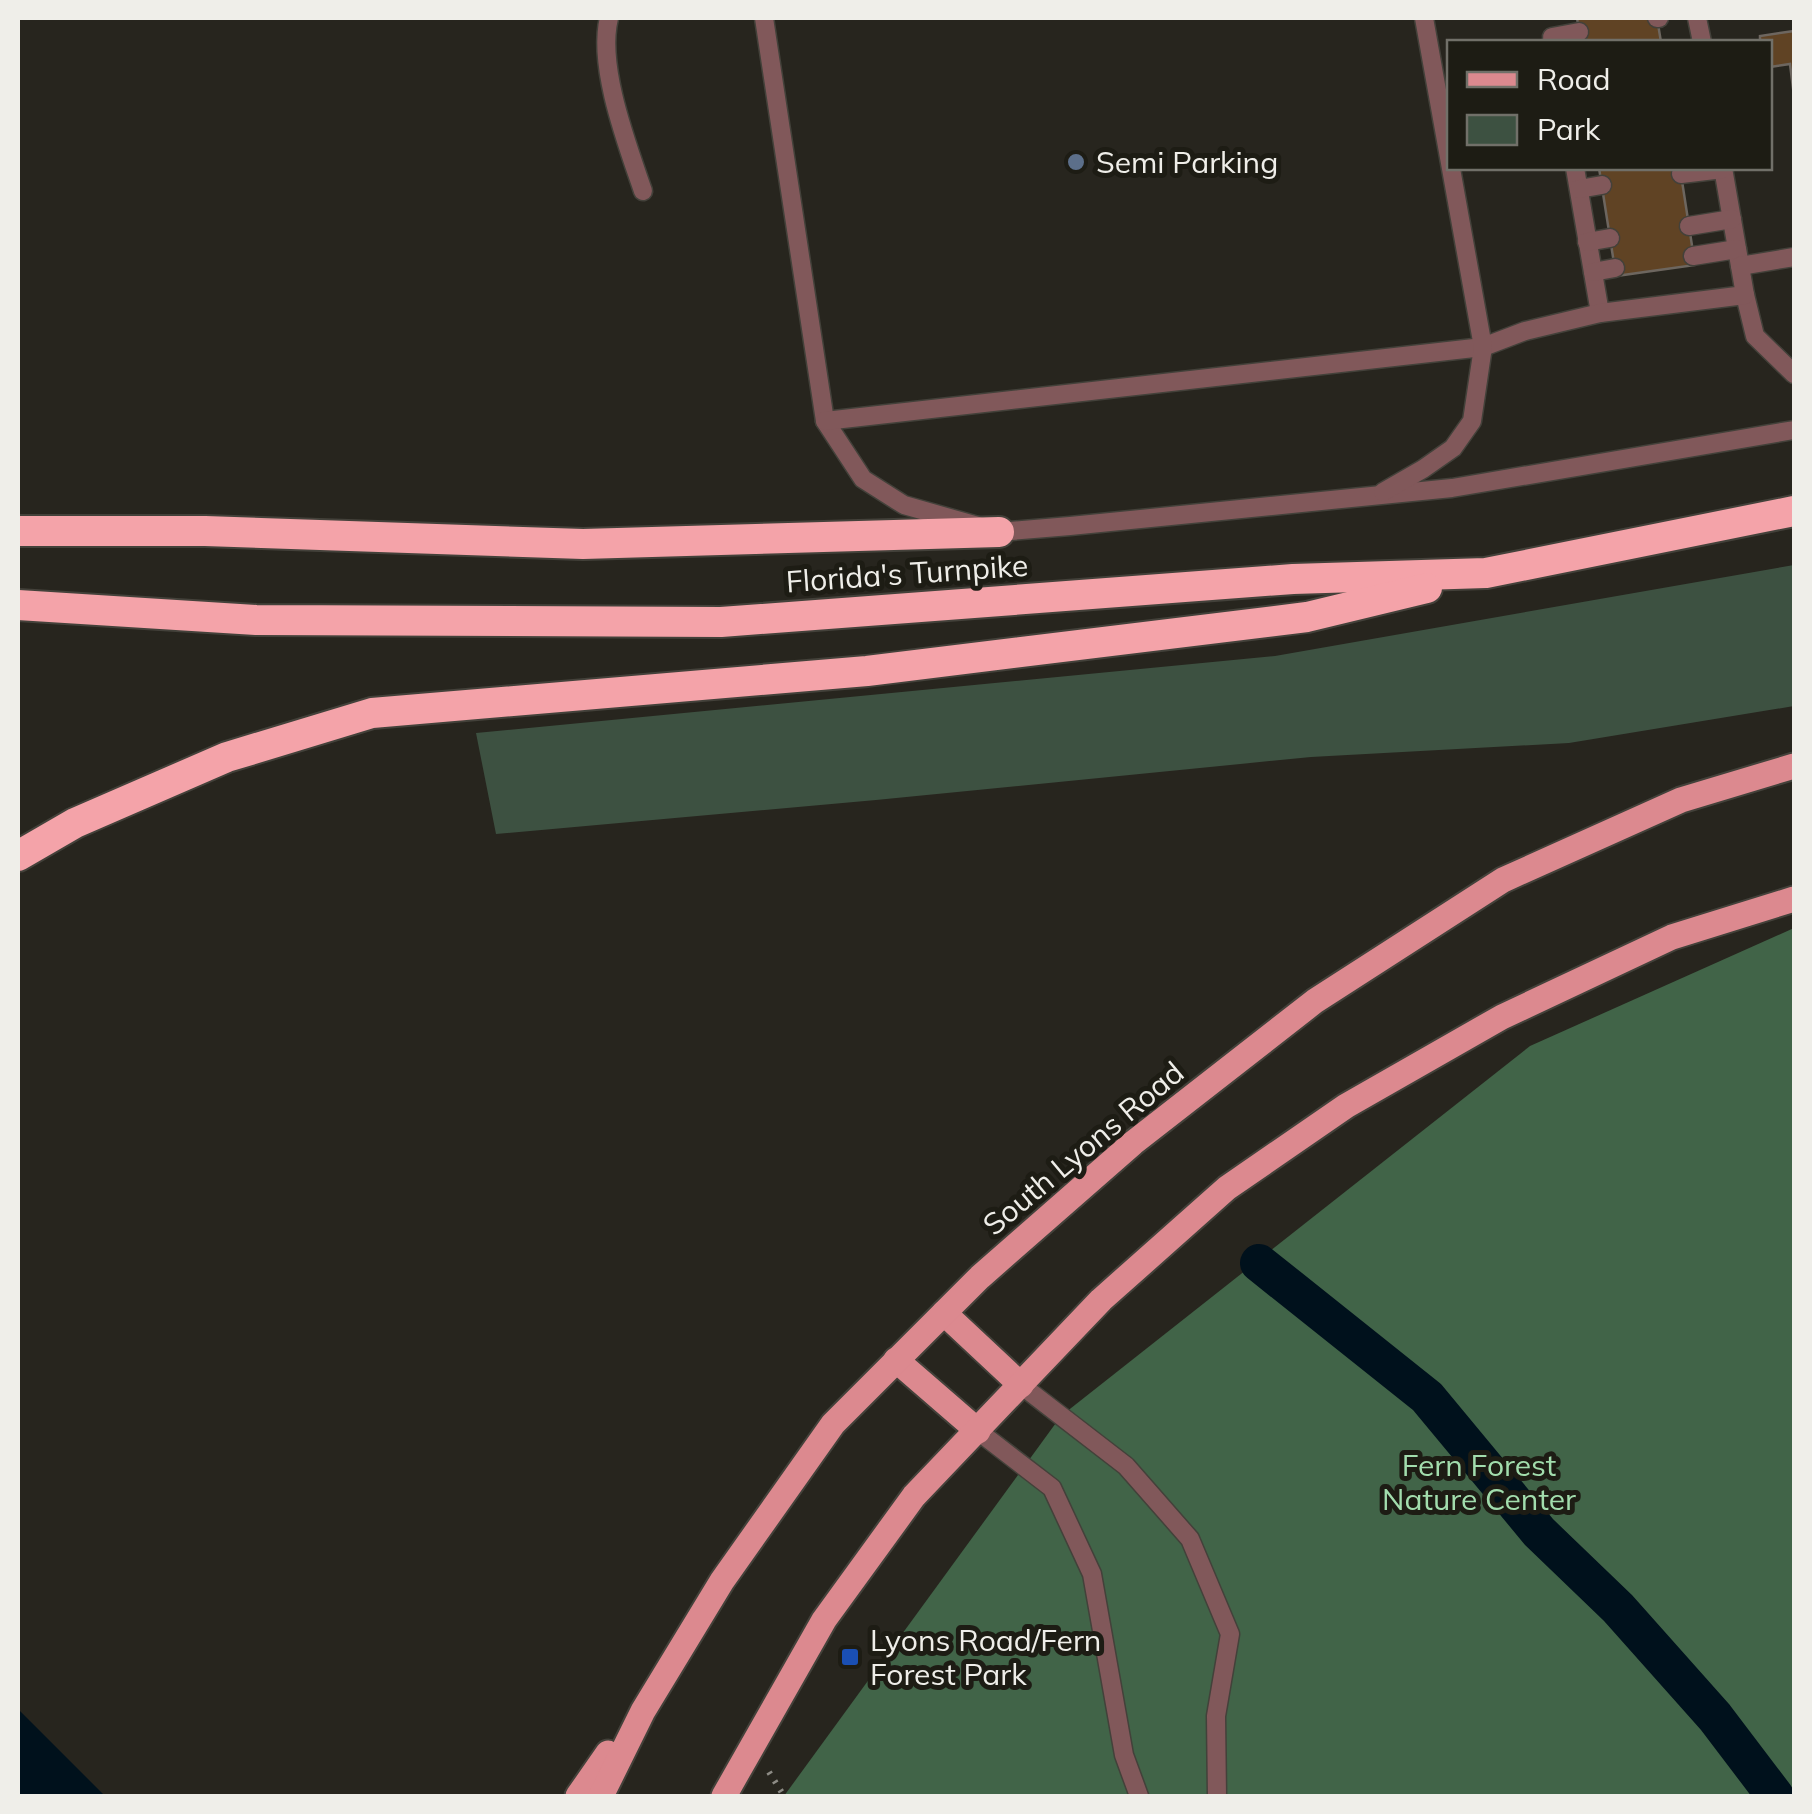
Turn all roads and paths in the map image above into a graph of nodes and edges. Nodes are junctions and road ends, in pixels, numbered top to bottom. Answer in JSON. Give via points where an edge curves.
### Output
{"nodes":[{"id":1,"x":609,"y":18,"type":"edge"},
{"id":2,"x":764,"y":18,"type":"edge"},
{"id":3,"x":1424,"y":18,"type":"edge"},
{"id":4,"x":1549,"y":18,"type":"edge"},
{"id":5,"x":1579,"y":32,"type":"dead end"},
{"id":6,"x":1553,"y":40,"type":"edge"},
{"id":7,"x":1447,"y":146,"type":"edge"},
{"id":8,"x":1451,"y":170,"type":"edge"},
{"id":9,"x":1575,"y":170,"type":"edge"},
{"id":10,"x":1709,"y":170,"type":"edge"},
{"id":11,"x":1723,"y":170,"type":"edge"},
{"id":12,"x":1681,"y":174,"type":"dead end"},
{"id":13,"x":1602,"y":186,"type":"dead end"},
{"id":14,"x":1579,"y":189,"type":"junction"},
{"id":15,"x":643,"y":190,"type":"dead end"},
{"id":16,"x":1732,"y":219,"type":"junction"},
{"id":17,"x":1689,"y":226,"type":"dead end"},
{"id":18,"x":1610,"y":238,"type":"dead end"},
{"id":19,"x":1588,"y":242,"type":"junction"},
{"id":20,"x":1694,"y":256,"type":"dead end"},
{"id":21,"x":1738,"y":257,"type":"junction"},
{"id":22,"x":1794,"y":257,"type":"edge"},
{"id":23,"x":1615,"y":268,"type":"dead end"},
{"id":24,"x":1593,"y":272,"type":"junction"},
{"id":25,"x":1745,"y":295,"type":"junction"},
{"id":26,"x":1600,"y":313,"type":"junction"},
{"id":27,"x":1483,"y":347,"type":"junction"},
{"id":28,"x":1794,"y":374,"type":"edge"},
{"id":29,"x":824,"y":421,"type":"junction"},
{"id":30,"x":1794,"y":430,"type":"edge"},
{"id":31,"x":1374,"y":498,"type":"junction"},
{"id":32,"x":1794,"y":511,"type":"edge"},
{"id":33,"x":18,"y":531,"type":"edge"},
{"id":34,"x":999,"y":532,"type":"junction"},
{"id":35,"x":1486,"y":573,"type":"junction"},
{"id":36,"x":18,"y":605,"type":"edge"},
{"id":37,"x":1794,"y":766,"type":"edge"},
{"id":38,"x":18,"y":856,"type":"edge"},
{"id":39,"x":1794,"y":899,"type":"edge"},
{"id":40,"x":944,"y":1313,"type":"junction"},
{"id":41,"x":896,"y":1360,"type":"junction"},
{"id":42,"x":1021,"y":1385,"type":"junction"},
{"id":43,"x":978,"y":1431,"type":"junction"},
{"id":44,"x":678,"y":1655,"type":"junction"},
{"id":45,"x":578,"y":1796,"type":"edge"},
{"id":46,"x":601,"y":1796,"type":"edge"},
{"id":47,"x":724,"y":1796,"type":"edge"},
{"id":48,"x":1140,"y":1796,"type":"edge"},
{"id":49,"x":1217,"y":1796,"type":"edge"}],
"edges":[{"from":1,"to":15,"type":"lane","via":[[605,34],[616,111]]},
{"from":2,"to":29,"type":"lane"},
{"from":3,"to":7,"type":"lane"},
{"from":4,"to":6,"type":"lane"},
{"from":5,"to":6,"type":"lane"},
{"from":8,"to":27,"type":"lane"},
{"from":9,"to":14,"type":"lane"},
{"from":10,"to":12,"type":"lane"},
{"from":11,"to":16,"type":"lane"},
{"from":13,"to":14,"type":"lane"},
{"from":14,"to":19,"type":"lane"},
{"from":16,"to":17,"type":"lane"},
{"from":16,"to":21,"type":"lane"},
{"from":18,"to":19,"type":"lane"},
{"from":19,"to":24,"type":"lane"},
{"from":20,"to":21,"type":"lane"},
{"from":21,"to":22,"type":"lane"},
{"from":21,"to":25,"type":"lane"},
{"from":23,"to":24,"type":"lane"},
{"from":24,"to":26,"type":"lane"},
{"from":25,"to":26,"type":"lane"},
{"from":25,"to":28,"type":"lane","via":[[1755,336]]},
{"from":26,"to":27,"type":"lane"},
{"from":27,"to":29,"type":"lane"},
{"from":27,"to":31,"type":"lane","via":[[1472,421],[1452,448]]},
{"from":29,"to":34,"type":"lane","via":[[862,478],[904,504]]},
{"from":30,"to":31,"type":"lane"},
{"from":31,"to":34,"type":"lane"},
{"from":32,"to":35,"type":"highway","name":"Florida's Turnpike"},
{"from":33,"to":34,"type":"highway","via":[[583,544]]},
{"from":35,"to":36,"type":"highway","name":"Florida's Turnpike","via":[[1293,579],[721,622],[256,620]]},
{"from":35,"to":38,"type":"highway","via":[[1306,617],[867,671],[372,713],[227,757],[76,822]]},
{"from":37,"to":40,"type":"main road","name":"South Lyons Road","via":[[1681,800],[1504,880],[1315,1001],[1133,1143]]},
{"from":39,"to":42,"type":"main road","via":[[1672,937],[1502,1018],[1346,1106],[1227,1188],[1102,1300]]},
{"from":40,"to":41,"type":"main road","name":"South Lyons Road"},
{"from":40,"to":42,"type":"main road"},
{"from":41,"to":43,"type":"main road"},
{"from":41,"to":44,"type":"main road","name":"South Lyons Road","via":[[834,1424]]},
{"from":42,"to":43,"type":"main road"},
{"from":42,"to":49,"type":"lane","via":[[1126,1466],[1190,1540],[1230,1634],[1216,1716]]},
{"from":43,"to":47,"type":"main road","via":[[914,1496],[824,1620]]},
{"from":43,"to":48,"type":"lane","via":[[1052,1488],[1092,1574],[1124,1755]]},
{"from":44,"to":45,"type":"main road"},
{"from":44,"to":46,"type":"main road","name":"South Lyons Road"}]}
